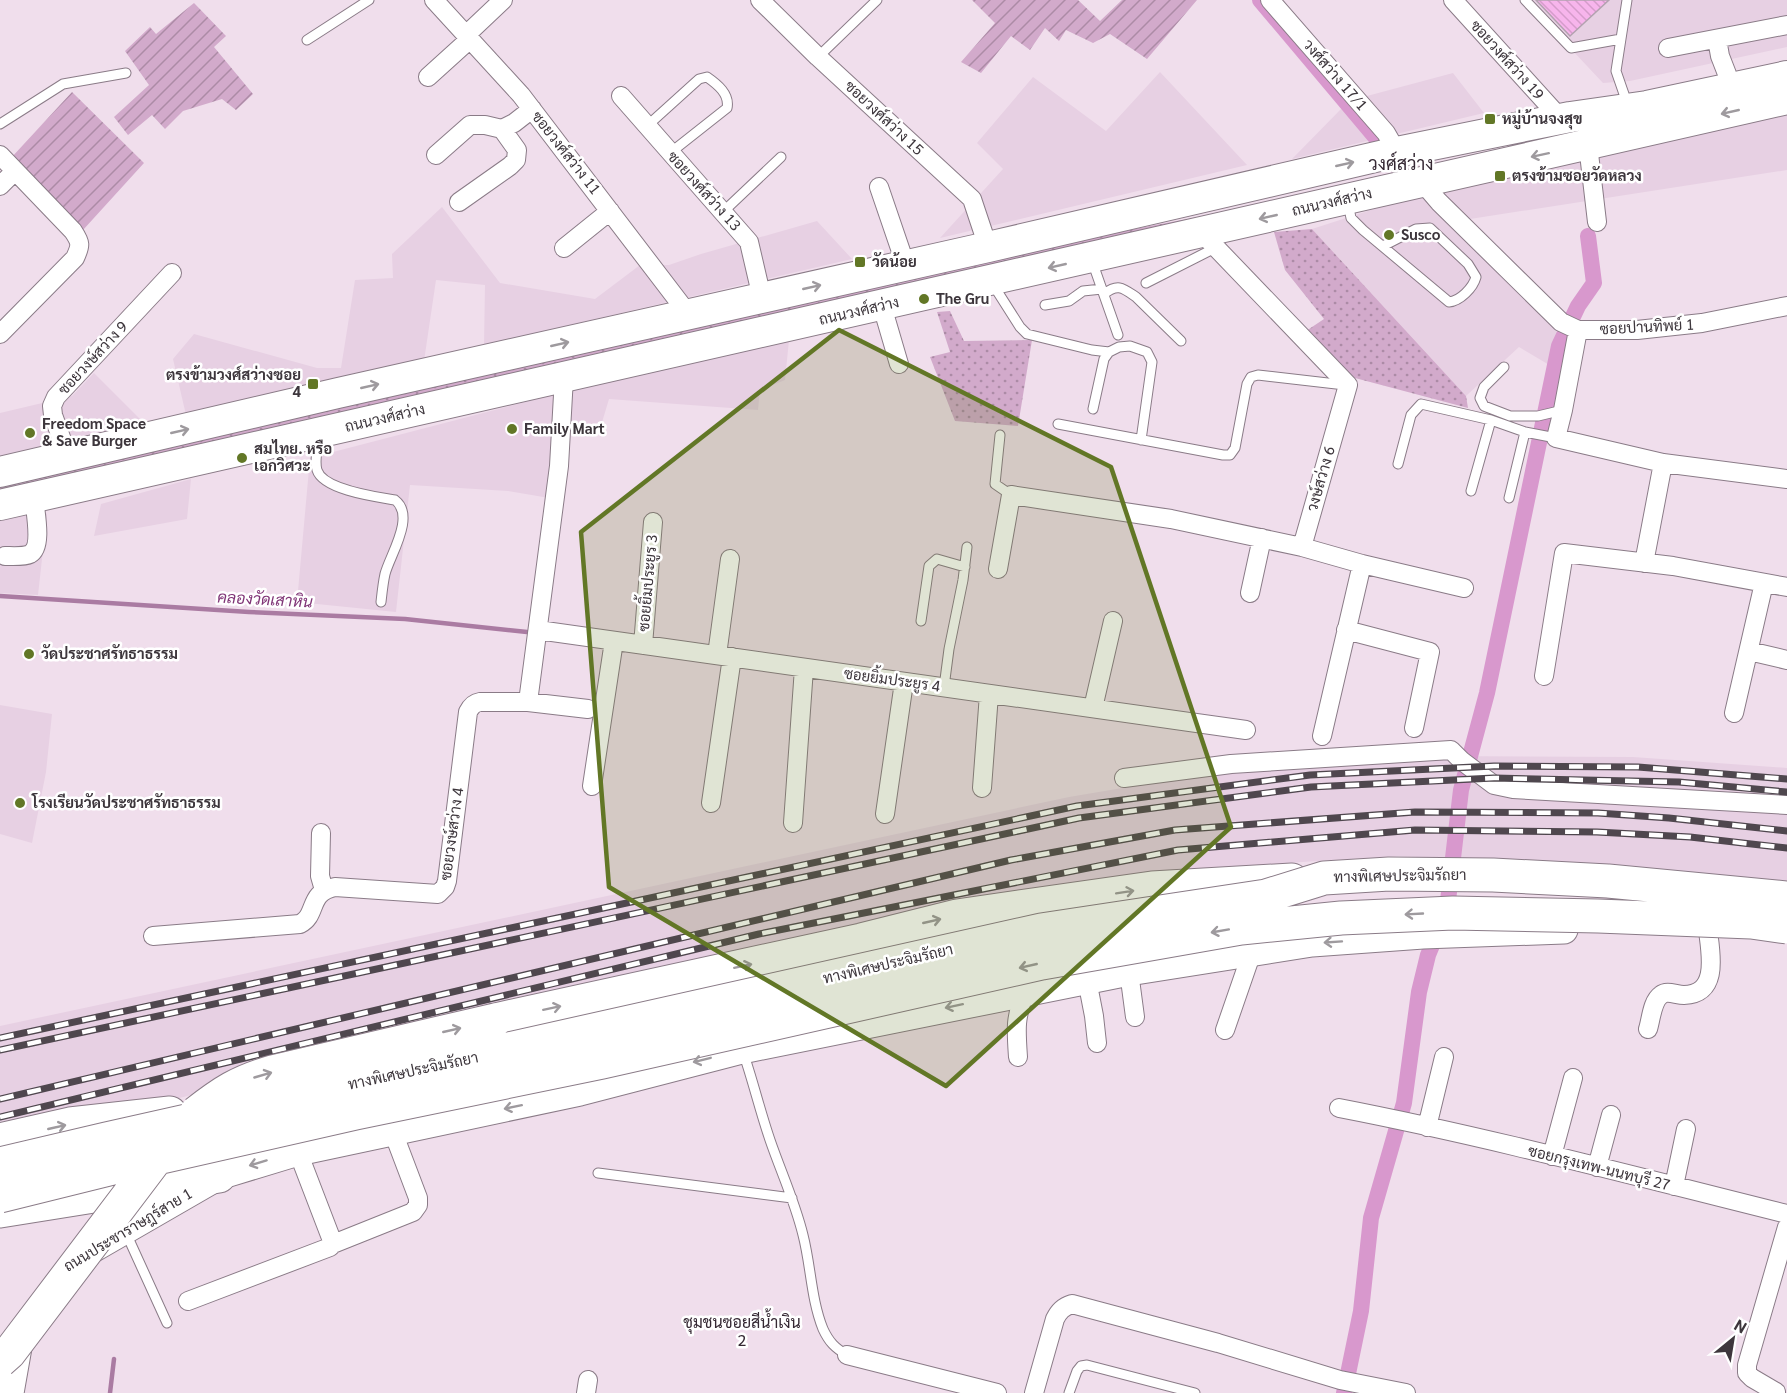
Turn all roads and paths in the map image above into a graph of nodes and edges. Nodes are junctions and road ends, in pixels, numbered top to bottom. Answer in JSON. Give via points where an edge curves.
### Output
{"nodes":[{"id":1,"x":369,"y":0,"type":"edge"},
{"id":2,"x":503,"y":0,"type":"edge"},
{"id":3,"x":760,"y":0,"type":"edge"},
{"id":4,"x":877,"y":0,"type":"edge"},
{"id":5,"x":1270,"y":0,"type":"edge"},
{"id":6,"x":1453,"y":0,"type":"edge"},
{"id":7,"x":1525,"y":0,"type":"edge"},
{"id":8,"x":1627,"y":0,"type":"edge"},
{"id":9,"x":442,"y":3,"type":"edge"},
{"id":10,"x":1787,"y":25,"type":"edge"},
{"id":11,"x":468,"y":37,"type":"junction"},
{"id":12,"x":1621,"y":39,"type":"junction"},
{"id":13,"x":1717,"y":39,"type":"junction"},
{"id":14,"x":307,"y":40,"type":"dead end"},
{"id":15,"x":1668,"y":48,"type":"dead end"},
{"id":16,"x":818,"y":57,"type":"junction"},
{"id":17,"x":1787,"y":60,"type":"edge"},
{"id":18,"x":126,"y":74,"type":"dead end"},
{"id":19,"x":1727,"y":74,"type":"junction"},
{"id":20,"x":1787,"y":76,"type":"edge"},
{"id":21,"x":428,"y":77,"type":"dead end"},
{"id":22,"x":621,"y":96,"type":"dead end"},
{"id":23,"x":1625,"y":97,"type":"junction"},
{"id":24,"x":1787,"y":99,"type":"edge"},
{"id":25,"x":532,"y":109,"type":"junction"},
{"id":26,"x":1565,"y":118,"type":"junction"},
{"id":27,"x":0,"y":124,"type":"edge"},
{"id":28,"x":647,"y":126,"type":"junction"},
{"id":29,"x":502,"y":129,"type":"junction"},
{"id":30,"x":1587,"y":145,"type":"junction"},
{"id":31,"x":1397,"y":152,"type":"junction"},
{"id":32,"x":670,"y":153,"type":"junction"},
{"id":33,"x":0,"y":155,"type":"edge"},
{"id":34,"x":436,"y":155,"type":"dead end"},
{"id":35,"x":781,"y":157,"type":"dead end"},
{"id":36,"x":14,"y":172,"type":"junction"},
{"id":37,"x":1421,"y":181,"type":"junction"},
{"id":38,"x":0,"y":186,"type":"edge"},
{"id":39,"x":879,"y":187,"type":"dead end"},
{"id":40,"x":1347,"y":199,"type":"junction"},
{"id":41,"x":459,"y":202,"type":"dead end"},
{"id":42,"x":610,"y":211,"type":"junction"},
{"id":43,"x":724,"y":211,"type":"junction"},
{"id":44,"x":1597,"y":222,"type":"dead end"},
{"id":45,"x":1208,"y":240,"type":"junction"},
{"id":46,"x":1383,"y":246,"type":"junction"},
{"id":47,"x":988,"y":247,"type":"junction"},
{"id":48,"x":564,"y":248,"type":"dead end"},
{"id":49,"x":1091,"y":258,"type":"junction"},
{"id":50,"x":906,"y":266,"type":"junction"},
{"id":51,"x":172,"y":273,"type":"dead end"},
{"id":52,"x":990,"y":281,"type":"junction"},
{"id":53,"x":1146,"y":282,"type":"dead end"},
{"id":54,"x":1103,"y":292,"type":"junction"},
{"id":55,"x":762,"y":298,"type":"junction"},
{"id":56,"x":1045,"y":304,"type":"dead end"},
{"id":57,"x":882,"y":306,"type":"junction"},
{"id":58,"x":1787,"y":306,"type":"edge"},
{"id":59,"x":689,"y":315,"type":"junction"},
{"id":60,"x":1571,"y":326,"type":"junction"},
{"id":61,"x":0,"y":334,"type":"edge"},
{"id":62,"x":1118,"y":335,"type":"dead end"},
{"id":63,"x":1181,"y":341,"type":"dead end"},
{"id":64,"x":1109,"y":351,"type":"junction"},
{"id":65,"x":899,"y":364,"type":"dead end"},
{"id":66,"x":1504,"y":368,"type":"dead end"},
{"id":67,"x":564,"y":377,"type":"junction"},
{"id":68,"x":1348,"y":385,"type":"junction"},
{"id":69,"x":1094,"y":409,"type":"dead end"},
{"id":70,"x":1557,"y":412,"type":"junction"},
{"id":71,"x":1491,"y":420,"type":"junction"},
{"id":72,"x":1058,"y":424,"type":"dead end"},
{"id":73,"x":1525,"y":432,"type":"junction"},
{"id":74,"x":320,"y":433,"type":"junction"},
{"id":75,"x":1000,"y":435,"type":"dead end"},
{"id":76,"x":1546,"y":436,"type":"junction"},
{"id":77,"x":1142,"y":440,"type":"junction"},
{"id":78,"x":68,"y":457,"type":"junction"},
{"id":79,"x":1663,"y":463,"type":"junction"},
{"id":80,"x":1398,"y":464,"type":"dead end"},
{"id":81,"x":0,"y":472,"type":"edge"},
{"id":82,"x":1787,"y":479,"type":"edge"},
{"id":83,"x":1471,"y":491,"type":"dead end"},
{"id":84,"x":1011,"y":495,"type":"junction"},
{"id":85,"x":34,"y":498,"type":"junction"},
{"id":86,"x":1509,"y":498,"type":"dead end"},
{"id":87,"x":0,"y":505,"type":"edge"},
{"id":88,"x":653,"y":522,"type":"dead end"},
{"id":89,"x":1262,"y":538,"type":"junction"},
{"id":90,"x":967,"y":547,"type":"dead end"},
{"id":91,"x":1302,"y":547,"type":"junction"},
{"id":92,"x":5,"y":556,"type":"dead end"},
{"id":93,"x":730,"y":559,"type":"dead end"},
{"id":94,"x":1644,"y":563,"type":"junction"},
{"id":95,"x":1362,"y":564,"type":"junction"},
{"id":96,"x":965,"y":567,"type":"junction"},
{"id":97,"x":998,"y":569,"type":"dead end"},
{"id":98,"x":1764,"y":583,"type":"junction"},
{"id":99,"x":1787,"y":587,"type":"edge"},
{"id":100,"x":1464,"y":588,"type":"dead end"},
{"id":101,"x":1250,"y":593,"type":"dead end"},
{"id":102,"x":381,"y":602,"type":"dead end"},
{"id":103,"x":921,"y":621,"type":"dead end"},
{"id":104,"x":1113,"y":621,"type":"dead end"},
{"id":105,"x":538,"y":630,"type":"junction"},
{"id":106,"x":1346,"y":630,"type":"junction"},
{"id":107,"x":614,"y":641,"type":"junction"},
{"id":108,"x":643,"y":645,"type":"junction"},
{"id":109,"x":1749,"y":651,"type":"junction"},
{"id":110,"x":725,"y":656,"type":"junction"},
{"id":111,"x":1787,"y":660,"type":"edge"},
{"id":112,"x":804,"y":668,"type":"junction"},
{"id":113,"x":1544,"y":676,"type":"dead end"},
{"id":114,"x":904,"y":682,"type":"junction"},
{"id":115,"x":944,"y":687,"type":"junction"},
{"id":116,"x":989,"y":693,"type":"junction"},
{"id":117,"x":528,"y":702,"type":"junction"},
{"id":118,"x":1093,"y":708,"type":"junction"},
{"id":119,"x":588,"y":709,"type":"dead end"},
{"id":120,"x":1734,"y":712,"type":"dead end"},
{"id":121,"x":1414,"y":728,"type":"dead end"},
{"id":122,"x":1246,"y":730,"type":"dead end"},
{"id":123,"x":1322,"y":736,"type":"dead end"},
{"id":124,"x":1124,"y":778,"type":"dead end"},
{"id":125,"x":592,"y":786,"type":"dead end"},
{"id":126,"x":982,"y":788,"type":"dead end"},
{"id":127,"x":711,"y":803,"type":"dead end"},
{"id":128,"x":1787,"y":805,"type":"edge"},
{"id":129,"x":885,"y":814,"type":"dead end"},
{"id":130,"x":793,"y":823,"type":"dead end"},
{"id":131,"x":321,"y":833,"type":"dead end"},
{"id":132,"x":1324,"y":878,"type":"junction"},
{"id":133,"x":324,"y":890,"type":"junction"},
{"id":134,"x":1787,"y":898,"type":"edge"},
{"id":135,"x":1787,"y":907,"type":"edge"},
{"id":136,"x":1787,"y":927,"type":"edge"},
{"id":137,"x":1708,"y":931,"type":"junction"},
{"id":138,"x":153,"y":936,"type":"dead end"},
{"id":139,"x":1787,"y":939,"type":"edge"},
{"id":140,"x":1252,"y":952,"type":"junction"},
{"id":141,"x":1130,"y":972,"type":"junction"},
{"id":142,"x":1087,"y":980,"type":"junction"},
{"id":143,"x":1025,"y":992,"type":"junction"},
{"id":144,"x":1135,"y":1017,"type":"dead end"},
{"id":145,"x":1648,"y":1029,"type":"dead end"},
{"id":146,"x":1225,"y":1030,"type":"dead end"},
{"id":147,"x":1097,"y":1043,"type":"dead end"},
{"id":148,"x":742,"y":1050,"type":"junction"},
{"id":149,"x":1018,"y":1057,"type":"dead end"},
{"id":150,"x":1444,"y":1057,"type":"dead end"},
{"id":151,"x":1573,"y":1078,"type":"dead end"},
{"id":152,"x":437,"y":1083,"type":"junction"},
{"id":153,"x":1339,"y":1108,"type":"dead end"},
{"id":154,"x":1611,"y":1115,"type":"dead end"},
{"id":155,"x":1419,"y":1125,"type":"junction"},
{"id":156,"x":1686,"y":1129,"type":"dead end"},
{"id":157,"x":393,"y":1132,"type":"junction"},
{"id":158,"x":0,"y":1140,"type":"edge"},
{"id":159,"x":298,"y":1152,"type":"junction"},
{"id":160,"x":1552,"y":1156,"type":"junction"},
{"id":161,"x":0,"y":1164,"type":"edge"},
{"id":162,"x":1597,"y":1167,"type":"junction"},
{"id":163,"x":598,"y":1173,"type":"dead end"},
{"id":164,"x":219,"y":1176,"type":"junction"},
{"id":165,"x":1674,"y":1186,"type":"junction"},
{"id":166,"x":0,"y":1189,"type":"edge"},
{"id":167,"x":0,"y":1196,"type":"edge"},
{"id":168,"x":792,"y":1198,"type":"junction"},
{"id":169,"x":0,"y":1211,"type":"edge"},
{"id":170,"x":1787,"y":1214,"type":"edge"},
{"id":171,"x":1787,"y":1227,"type":"edge"},
{"id":172,"x":125,"y":1230,"type":"junction"},
{"id":173,"x":333,"y":1244,"type":"junction"},
{"id":174,"x":188,"y":1301,"type":"dead end"},
{"id":175,"x":167,"y":1323,"type":"dead end"},
{"id":176,"x":847,"y":1355,"type":"joint"},
{"id":177,"x":0,"y":1361,"type":"edge"},
{"id":178,"x":1357,"y":1386,"type":"edge"},
{"id":179,"x":10,"y":1393,"type":"edge"},
{"id":180,"x":997,"y":1393,"type":"edge"},
{"id":181,"x":1034,"y":1393,"type":"edge"},
{"id":182,"x":1069,"y":1393,"type":"edge"},
{"id":183,"x":1195,"y":1393,"type":"edge"},
{"id":184,"x":1406,"y":1393,"type":"edge"},
{"id":185,"x":1777,"y":1393,"type":"edge"}],
"edges":[{"from":1,"to":14,"type":"lane"},
{"from":2,"to":11,"type":"street"},
{"from":3,"to":16,"type":"street","name":"ซอยวงศ์สว่าง 15"},
{"from":4,"to":16,"type":"lane"},
{"from":5,"to":31,"type":"street","name":"วงศ์สว่าง 17/1","via":[[1386,133]]},
{"from":6,"to":26,"type":"street","name":"ซอยวงศ์สว่าง 19"},
{"from":7,"to":12,"type":"lane","via":[[1571,48]]},
{"from":8,"to":12,"type":"lane"},
{"from":9,"to":11,"type":"street","name":"ซอยวงศ์สว่าง 11"},
{"from":10,"to":13,"type":"street"},
{"from":11,"to":21,"type":"street"},
{"from":11,"to":25,"type":"street","name":"ซอยวงศ์สว่าง 11"},
{"from":12,"to":23,"type":"lane","via":[[1616,71]]},
{"from":13,"to":15,"type":"street"},
{"from":13,"to":19,"type":"street"},
{"from":16,"to":47,"type":"street","name":"ซอยวงศ์สว่าง 15","via":[[972,199]]},
{"from":17,"to":19,"type":"main road"},
{"from":18,"to":27,"type":"lane","via":[[63,84]]},
{"from":19,"to":23,"type":"main road"},
{"from":20,"to":26,"type":"main road","via":[[1647,106]]},
{"from":22,"to":28,"type":"street","name":"ซอยวงศ์สว่าง 13"},
{"from":23,"to":26,"type":"main road"},
{"from":24,"to":30,"type":"main road","name":"ถนนวงศ์สว่าง","one_way":true},
{"from":25,"to":29,"type":"street"},
{"from":25,"to":42,"type":"street","name":"ซอยวงศ์สว่าง 11"},
{"from":26,"to":31,"type":"main road"},
{"from":28,"to":32,"type":"street","name":"ซอยวงศ์สว่าง 13"},
{"from":28,"to":32,"type":"lane","via":[[699,79],[707,77],[716,83],[728,102],[727,108]]},
{"from":29,"to":34,"type":"street","via":[[470,125]]},
{"from":29,"to":41,"type":"street","via":[[517,150],[516,160]]},
{"from":30,"to":37,"type":"main road","name":"ถนนวงศ์สว่าง","one_way":true},
{"from":30,"to":44,"type":"street"},
{"from":47,"to":31,"type":"main road","one_way":true},
{"from":32,"to":43,"type":"street","name":"ซอยวงศ์สว่าง 13"},
{"from":33,"to":36,"type":"street"},
{"from":35,"to":43,"type":"lane"},
{"from":36,"to":38,"type":"street"},
{"from":36,"to":61,"type":"street","via":[[73,231],[80,247],[75,258]]},
{"from":37,"to":40,"type":"main road","name":"ถนนวงศ์สว่าง"},
{"from":37,"to":60,"type":"street"},
{"from":39,"to":50,"type":"street"},
{"from":40,"to":45,"type":"main road","name":"ถนนวงศ์สว่าง","one_way":true},
{"from":40,"to":46,"type":"lane","via":[[1352,218]]},
{"from":42,"to":48,"type":"street"},
{"from":42,"to":59,"type":"street","name":"ซอยวงศ์สว่าง 11"},
{"from":43,"to":55,"type":"street","name":"ซอยวงศ์สว่าง 13","via":[[749,242]]},
{"from":45,"to":49,"type":"main road","name":"ถนนวงศ์สว่าง"},
{"from":45,"to":53,"type":"lane"},
{"from":45,"to":68,"type":"street"},
{"from":46,"to":46,"type":"lane","via":[[1416,229],[1430,228],[1468,264],[1476,277],[1474,285],[1449,303]]},
{"from":47,"to":50,"type":"main road"},
{"from":49,"to":52,"type":"main road","name":"ถนนวงศ์สว่าง","one_way":true},
{"from":49,"to":54,"type":"lane"},
{"from":55,"to":50,"type":"main road","one_way":true},
{"from":51,"to":78,"type":"street","name":"ซอยวงษ์สว่าง 9","via":[[56,397],[52,406]]},
{"from":52,"to":57,"type":"main road","name":"ถนนวงศ์สว่าง"},
{"from":52,"to":64,"type":"lane","via":[[1027,334]]},
{"from":54,"to":56,"type":"lane","via":[[1083,291],[1069,301]]},
{"from":54,"to":62,"type":"lane"},
{"from":54,"to":63,"type":"lane","via":[[1119,287],[1130,293]]},
{"from":55,"to":59,"type":"main road"},
{"from":57,"to":65,"type":"street"},
{"from":57,"to":67,"type":"main road","name":"ถนนวงศ์สว่าง"},
{"from":58,"to":60,"type":"street","name":"ซอยปานทิพย์ 1","via":[[1702,323],[1637,330]]},
{"from":78,"to":59,"type":"main road","one_way":true},
{"from":60,"to":70,"type":"street"},
{"from":64,"to":69,"type":"lane"},
{"from":64,"to":77,"type":"lane","via":[[1130,346],[1147,352],[1152,362]]},
{"from":66,"to":70,"type":"lane","via":[[1484,387],[1480,398],[1484,406],[1510,416]]},
{"from":67,"to":74,"type":"main road","name":"ถนนวงศ์สว่าง"},
{"from":67,"to":105,"type":"street","via":[[559,466]]},
{"from":68,"to":77,"type":"lane","via":[[1251,377],[1235,448],[1230,455]]},
{"from":68,"to":91,"type":"street","name":"วงษ์สว่าง 6"},
{"from":70,"to":76,"type":"street"},
{"from":71,"to":73,"type":"lane"},
{"from":71,"to":80,"type":"lane","via":[[1421,404],[1411,415]]},
{"from":71,"to":83,"type":"lane"},
{"from":72,"to":77,"type":"lane"},
{"from":73,"to":76,"type":"lane"},
{"from":73,"to":86,"type":"lane"},
{"from":74,"to":85,"type":"main road","name":"ถนนวงศ์สว่าง"},
{"from":74,"to":102,"type":"lane","via":[[317,471],[325,480],[351,492],[395,500],[403,510],[401,532]]},
{"from":75,"to":84,"type":"lane","via":[[995,484]]},
{"from":76,"to":79,"type":"street"},
{"from":78,"to":81,"type":"main road"},
{"from":79,"to":82,"type":"street"},
{"from":79,"to":94,"type":"street"},
{"from":84,"to":89,"type":"street","via":[[1171,519]]},
{"from":84,"to":97,"type":"street"},
{"from":85,"to":87,"type":"main road","name":"ถนนวงศ์สว่าง"},
{"from":85,"to":92,"type":"street","via":[[36,549],[29,555]]},
{"from":88,"to":108,"type":"street","name":"ซอยยิ้มประยูร 3"},
{"from":89,"to":91,"type":"street"},
{"from":89,"to":101,"type":"street"},
{"from":90,"to":96,"type":"lane"},
{"from":91,"to":95,"type":"street"},
{"from":93,"to":110,"type":"street"},
{"from":94,"to":98,"type":"street"},
{"from":94,"to":113,"type":"street","via":[[1564,553]]},
{"from":95,"to":100,"type":"street"},
{"from":95,"to":106,"type":"street"},
{"from":96,"to":103,"type":"lane","via":[[937,559],[929,566]]},
{"from":96,"to":115,"type":"lane"},
{"from":98,"to":99,"type":"street"},
{"from":98,"to":109,"type":"street"},
{"from":104,"to":118,"type":"street"},
{"from":105,"to":107,"type":"street","name":"ซอยยิ้มประยูร 4"},
{"from":105,"to":117,"type":"street"},
{"from":106,"to":121,"type":"street","via":[[1430,652]]},
{"from":106,"to":123,"type":"street"},
{"from":107,"to":108,"type":"street","name":"ซอยยิ้มประยูร 4"},
{"from":107,"to":125,"type":"street"},
{"from":108,"to":110,"type":"street","name":"ซอยยิ้มประยูร 4"},
{"from":109,"to":111,"type":"street"},
{"from":109,"to":120,"type":"street"},
{"from":110,"to":112,"type":"street","name":"ซอยยิ้มประยูร 4"},
{"from":110,"to":127,"type":"street"},
{"from":112,"to":114,"type":"street","name":"ซอยยิ้มประยูร 4"},
{"from":112,"to":130,"type":"street"},
{"from":114,"to":115,"type":"street","name":"ซอยยิ้มประยูร 4"},
{"from":114,"to":129,"type":"street"},
{"from":115,"to":116,"type":"street","name":"ซอยยิ้มประยูร 4"},
{"from":116,"to":118,"type":"street","name":"ซอยยิ้มประยูร 4"},
{"from":116,"to":126,"type":"street"},
{"from":117,"to":119,"type":"street","name":"ซอยวงษ์สว่าง 4"},
{"from":117,"to":133,"type":"street","name":"ซอยวงษ์สว่าง 4","via":[[480,702],[468,712],[447,881],[442,891],[438,894],[335,887]]},
{"from":118,"to":122,"type":"street","name":"ซอยยิ้มประยูร 4"},
{"from":124,"to":128,"type":"street","via":[[1231,764],[1451,750],[1494,785],[1513,789]]},
{"from":131,"to":133,"type":"street","via":[[320,876]]},
{"from":132,"to":134,"type":"highway","name":"ทางพิเศษประจิมรัถยา","bridge":true,"via":[[1493,875]]},
{"from":132,"to":161,"type":"highway","name":"ทางพิเศษประจิมรัถยา","bridge":true,"via":[[1266,896],[1041,930]]},
{"from":177,"to":132,"type":"highway","one_way":true,"bridge":true,"via":[[192,1115],[246,1079],[957,916],[1152,888]]},
{"from":133,"to":138,"type":"street","via":[[300,924]]},
{"from":135,"to":152,"type":"main road","via":[[1494,888],[1313,888],[1240,895],[1044,936]]},
{"from":136,"to":167,"type":"highway","name":"ทางพิเศษประจิมรัถยา","one_way":true,"bridge":true,"via":[[1751,922],[1453,913],[1241,928],[1042,963],[356,1113]]},
{"from":137,"to":139,"type":"main road","name":"ถนนประชาราษฎร์สาย 1"},
{"from":137,"to":140,"type":"main road","name":"ถนนประชาราษฎร์สาย 1","one_way":true,"via":[[1650,927],[1391,937]]},
{"from":137,"to":145,"type":"street","via":[[1708,982],[1702,989],[1684,995],[1659,995]]},
{"from":140,"to":141,"type":"main road","name":"ถนนประชาราษฎร์สาย 1"},
{"from":140,"to":146,"type":"street"},
{"from":141,"to":142,"type":"main road","name":"ถนนประชาราษฎร์สาย 1"},
{"from":141,"to":144,"type":"street"},
{"from":142,"to":143,"type":"main road","name":"ถนนประชาราษฎร์สาย 1"},
{"from":142,"to":147,"type":"street"},
{"from":143,"to":148,"type":"main road","name":"ถนนประชาราษฎร์สาย 1","one_way":true},
{"from":143,"to":149,"type":"street","via":[[1017,1014]]},
{"from":148,"to":157,"type":"main road","name":"ถนนประชาราษฎร์สาย 1","one_way":true,"via":[[580,1092]]},
{"from":148,"to":168,"type":"lane"},
{"from":150,"to":155,"type":"street"},
{"from":151,"to":160,"type":"street"},
{"from":158,"to":152,"type":"highway","one_way":true,"via":[[70,1124]]},
{"from":152,"to":166,"type":"main road","via":[[58,1165]]},
{"from":153,"to":155,"type":"street","name":"ซอยกรุงเทพ-นนทบุรี 27"},
{"from":154,"to":162,"type":"street"},
{"from":155,"to":160,"type":"street","name":"ซอยกรุงเทพ-นนทบุรี 27"},
{"from":156,"to":165,"type":"street"},
{"from":157,"to":159,"type":"main road","name":"ถนนประชาราษฎร์สาย 1"},
{"from":157,"to":173,"type":"street","via":[[418,1204],[413,1212]]},
{"from":159,"to":164,"type":"main road","name":"ถนนประชาราษฎร์สาย 1","one_way":true},
{"from":159,"to":173,"type":"street"},
{"from":160,"to":162,"type":"street","name":"ซอยกรุงเทพ-นนทบุรี 27"},
{"from":162,"to":165,"type":"street","name":"ซอยกรุงเทพ-นนทบุรี 27"},
{"from":163,"to":168,"type":"lane"},
{"from":164,"to":169,"type":"highway"},
{"from":164,"to":172,"type":"main road","name":"ถนนประชาราษฎร์สาย 1"},
{"from":165,"to":170,"type":"street","name":"ซอยกรุงเทพ-นนทบุรี 27"},
{"from":168,"to":176,"type":"lane","via":[[822,1327],[829,1341]]},
{"from":171,"to":185,"type":"street","via":[[1747,1365],[1752,1378]]},
{"from":172,"to":175,"type":"lane"},
{"from":172,"to":179,"type":"main road","name":"ถนนประชาราษฎร์สาย 1","via":[[64,1267],[50,1283],[35,1305],[19,1342]]},
{"from":173,"to":174,"type":"street"},
{"from":176,"to":180,"type":"street"},
{"from":178,"to":181,"type":"street","via":[[1072,1304],[1054,1319]]},
{"from":178,"to":184,"type":"street"},
{"from":182,"to":183,"type":"lane","via":[[1077,1371],[1087,1365]]}]}
